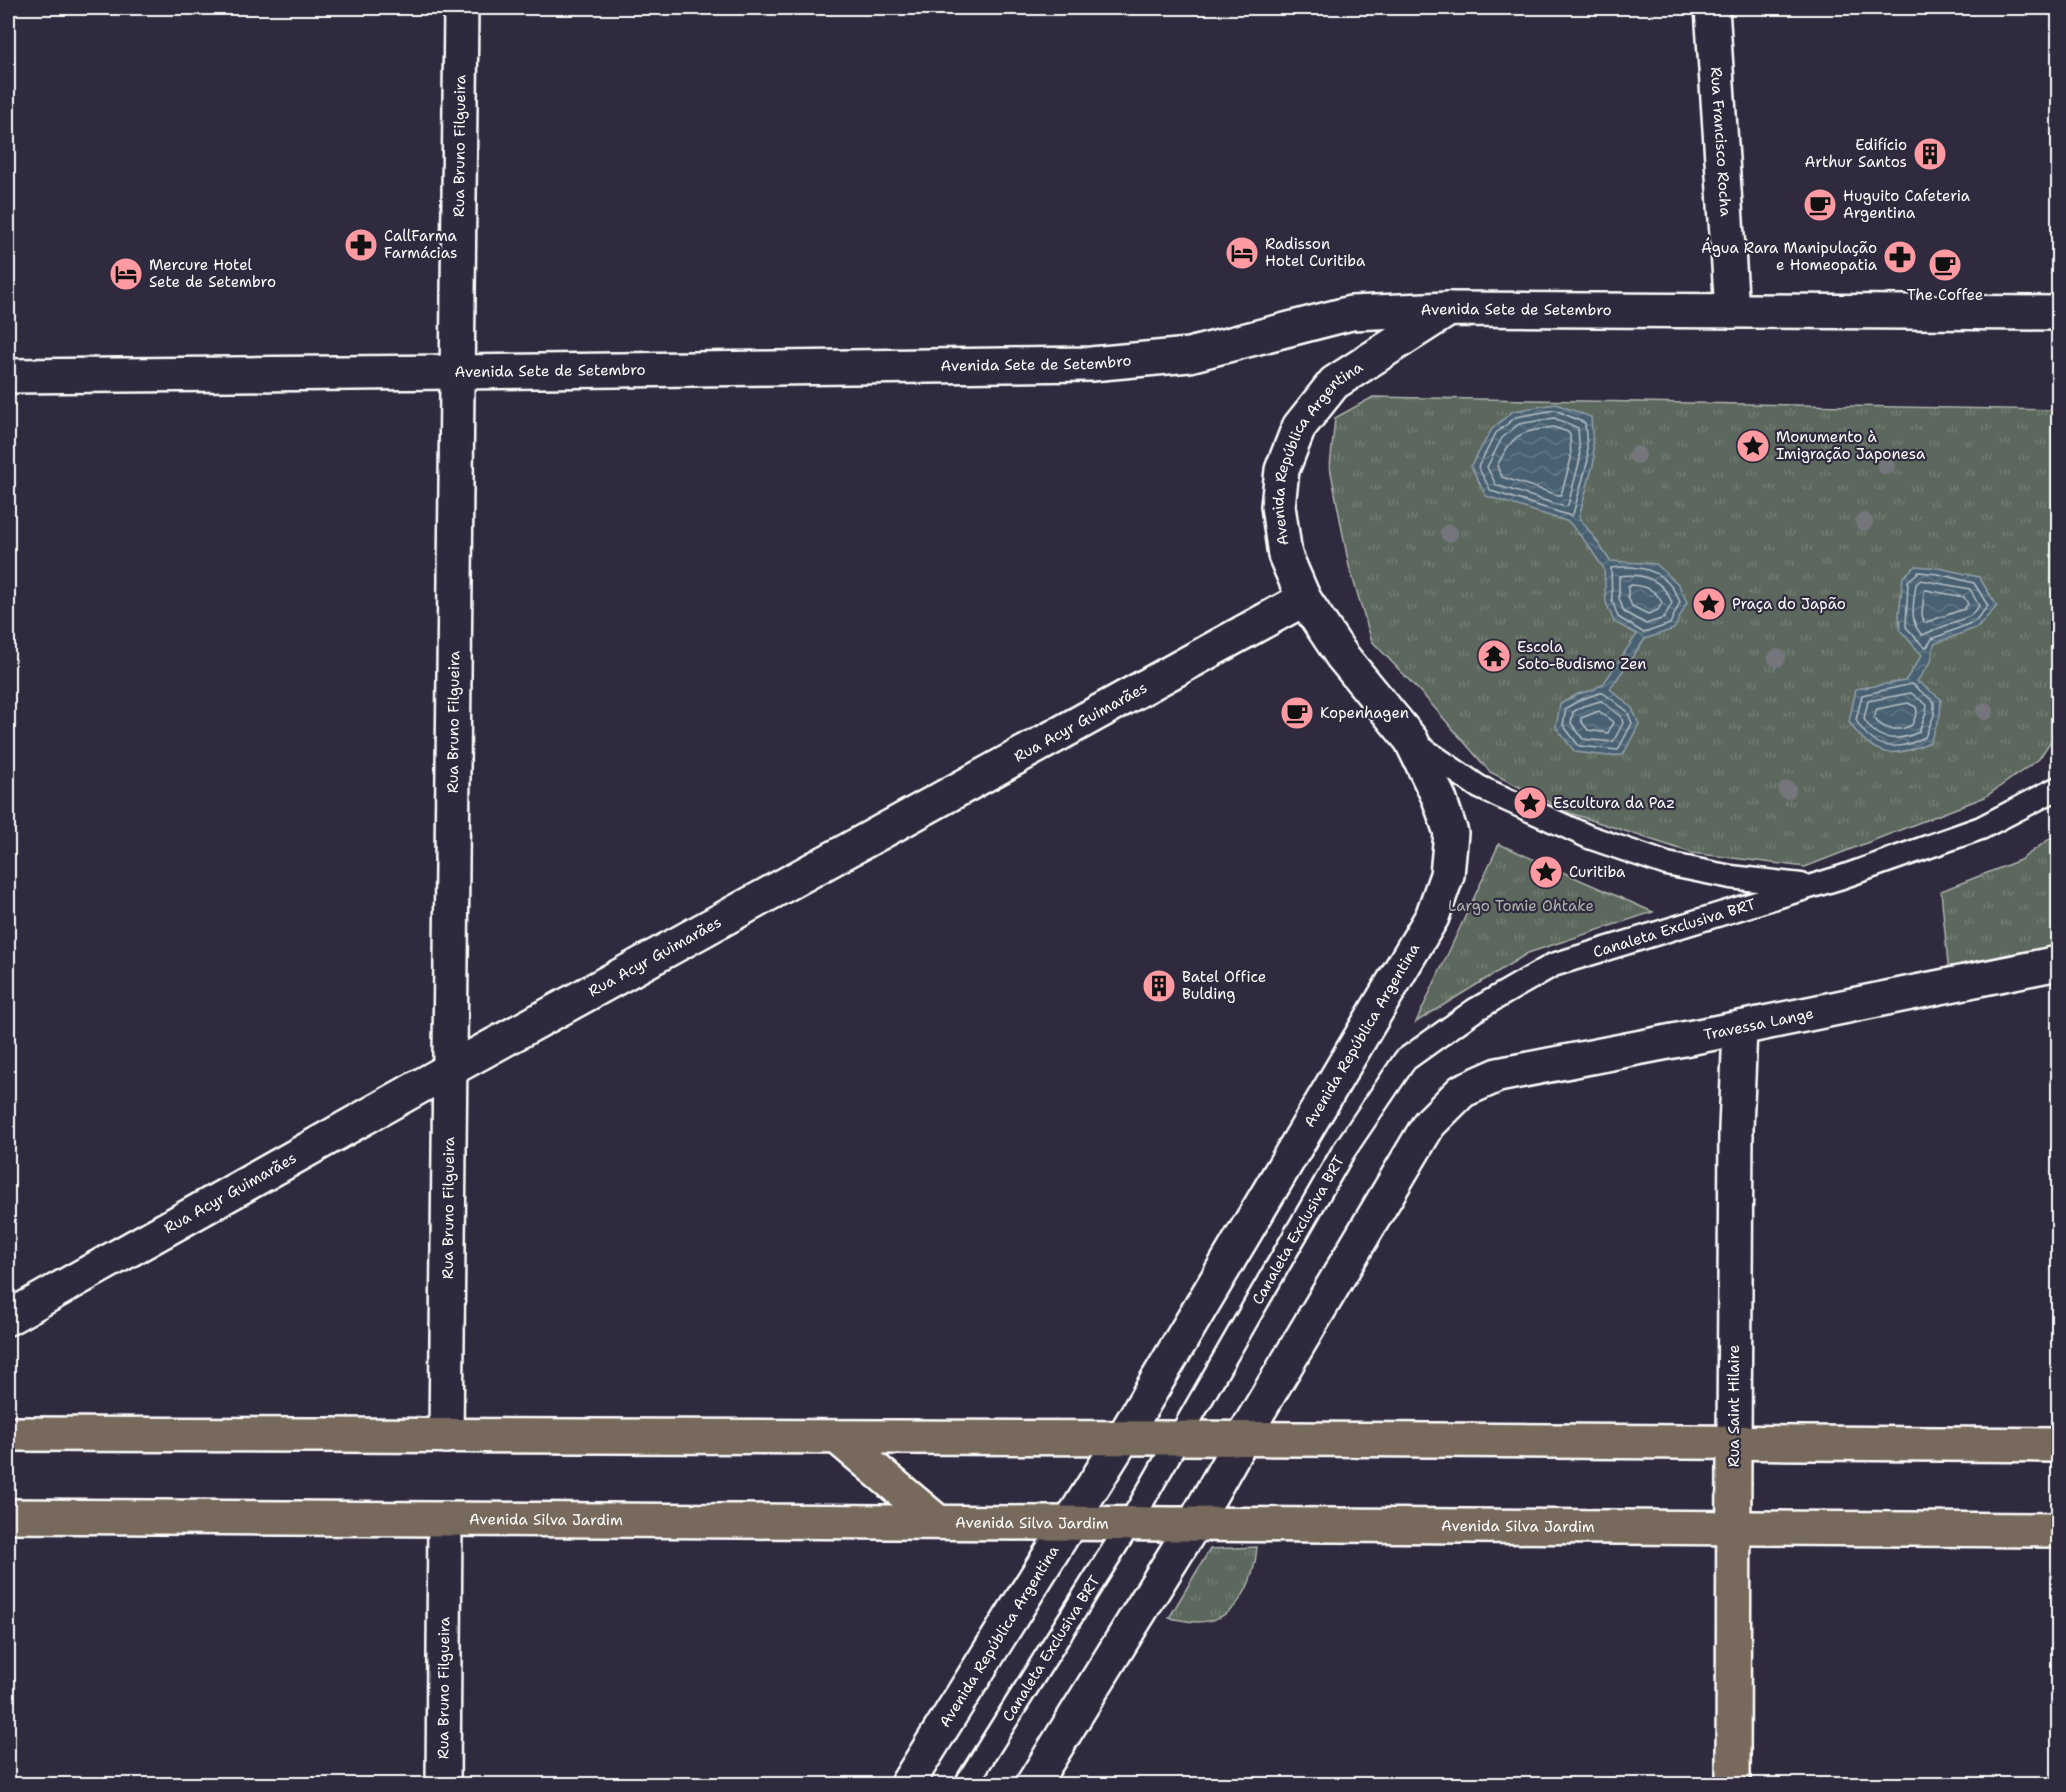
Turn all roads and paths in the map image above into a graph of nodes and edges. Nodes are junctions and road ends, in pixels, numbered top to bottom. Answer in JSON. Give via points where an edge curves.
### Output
{"nodes":[{"id":1,"x":461,"y":8,"type":"edge"},
{"id":2,"x":1712,"y":8,"type":"edge"},
{"id":3,"x":1449,"y":309,"type":"junction"},
{"id":4,"x":1732,"y":311,"type":"junction"},
{"id":5,"x":2058,"y":313,"type":"edge"},
{"id":6,"x":458,"y":372,"type":"junction"},
{"id":7,"x":8,"y":376,"type":"edge"},
{"id":8,"x":1304,"y":599,"type":"junction"},
{"id":9,"x":1411,"y":740,"type":"junction"},
{"id":10,"x":2058,"y":788,"type":"edge"},
{"id":11,"x":1811,"y":886,"type":"junction"},
{"id":12,"x":2058,"y":963,"type":"edge"},
{"id":13,"x":1740,"y":1028,"type":"junction"},
{"id":14,"x":449,"y":1070,"type":"junction"},
{"id":15,"x":8,"y":1318,"type":"edge"},
{"id":16,"x":8,"y":1434,"type":"edge"},
{"id":17,"x":446,"y":1436,"type":"junction"},
{"id":18,"x":837,"y":1437,"type":"junction"},
{"id":19,"x":1123,"y":1438,"type":"junction"},
{"id":20,"x":1180,"y":1438,"type":"junction"},
{"id":21,"x":1242,"y":1439,"type":"junction"},
{"id":22,"x":1734,"y":1442,"type":"junction"},
{"id":23,"x":2058,"y":1445,"type":"edge"},
{"id":24,"x":8,"y":1516,"type":"edge"},
{"id":25,"x":445,"y":1519,"type":"junction"},
{"id":26,"x":938,"y":1522,"type":"junction"},
{"id":27,"x":1072,"y":1522,"type":"junction"},
{"id":28,"x":1130,"y":1523,"type":"junction"},
{"id":29,"x":1194,"y":1524,"type":"junction"},
{"id":30,"x":1734,"y":1528,"type":"junction"},
{"id":31,"x":2058,"y":1530,"type":"edge"},
{"id":32,"x":442,"y":1785,"type":"edge"},
{"id":33,"x":907,"y":1785,"type":"edge"},
{"id":34,"x":966,"y":1785,"type":"edge"},
{"id":35,"x":1033,"y":1785,"type":"edge"},
{"id":36,"x":1733,"y":1785,"type":"edge"}],
"edges":[{"from":1,"to":6,"type":"street","name":"Rua Bruno Filgueira"},
{"from":2,"to":4,"type":"street","name":"Rua Francisco Rocha"},
{"from":3,"to":4,"type":"street","name":"Avenida Sete de Setembro"},
{"from":3,"to":6,"type":"street","name":"Avenida Sete de Setembro","via":[[1351,313],[1189,355],[1091,364]]},
{"from":3,"to":8,"type":"street","name":"Avenida República Argentina","via":[[1334,384],[1299,427],[1282,470],[1278,506],[1285,555]]},
{"from":4,"to":5,"type":"street","name":"Avenida Sete de Setembro"},
{"from":6,"to":7,"type":"street","name":"Avenida Sete de Setembro"},
{"from":6,"to":14,"type":"street","name":"Rua Bruno Filgueira"},
{"from":8,"to":9,"type":"street","name":"Avenida República Argentina","via":[[1342,656]]},
{"from":8,"to":14,"type":"street","name":"Rua Acyr Guimarães"},
{"from":9,"to":11,"type":"lane","name":"Canaleta Exclusiva BRT","via":[[1479,787],[1589,837],[1667,864],[1731,877]]},
{"from":9,"to":19,"type":"street","name":"Avenida República Argentina","via":[[1451,833],[1447,875],[1432,917]]},
{"from":10,"to":11,"type":"lane","name":"Canaleta Exclusiva BRT","via":[[1981,828]]},
{"from":11,"to":20,"type":"lane","name":"Canaleta Exclusiva BRT","via":[[1553,965],[1475,1010],[1405,1060],[1343,1152]]},
{"from":12,"to":13,"type":"street","name":"Travessa Lange"},
{"from":13,"to":21,"type":"street","name":"Travessa Lange","via":[[1498,1075],[1462,1091],[1429,1124]]},
{"from":13,"to":22,"type":"street","name":"Rua Saint Hilaire"},
{"from":14,"to":15,"type":"street","name":"Rua Acyr Guimarães"},
{"from":14,"to":17,"type":"street","name":"Rua Bruno Filgueira"},
{"from":16,"to":17,"type":"main road"},
{"from":17,"to":18,"type":"main road"},
{"from":18,"to":19,"type":"main road"},
{"from":18,"to":26,"type":"main road"},
{"from":19,"to":20,"type":"main road"},
{"from":19,"to":27,"type":"street","name":"Avenida República Argentina"},
{"from":20,"to":21,"type":"main road"},
{"from":20,"to":28,"type":"lane","name":"Canaleta Exclusiva BRT"},
{"from":21,"to":22,"type":"main road"},
{"from":21,"to":29,"type":"street"},
{"from":22,"to":23,"type":"main road"},
{"from":22,"to":30,"type":"main road","name":"Rua Saint Hilaire"},
{"from":24,"to":25,"type":"main road","name":"Avenida Silva Jardim"},
{"from":25,"to":26,"type":"main road","name":"Avenida Silva Jardim"},
{"from":25,"to":32,"type":"street","name":"Rua Bruno Filgueira"},
{"from":26,"to":27,"type":"main road","name":"Avenida Silva Jardim"},
{"from":27,"to":28,"type":"main road","name":"Avenida Silva Jardim"},
{"from":27,"to":33,"type":"street","name":"Avenida República Argentina"},
{"from":28,"to":29,"type":"main road","name":"Avenida Silva Jardim"},
{"from":28,"to":34,"type":"lane","name":"Canaleta Exclusiva BRT"},
{"from":29,"to":30,"type":"main road","name":"Avenida Silva Jardim"},
{"from":29,"to":35,"type":"street"},
{"from":30,"to":31,"type":"main road","name":"Avenida Silva Jardim"},
{"from":30,"to":36,"type":"main road","name":"Rua Saint Hilaire"}]}
